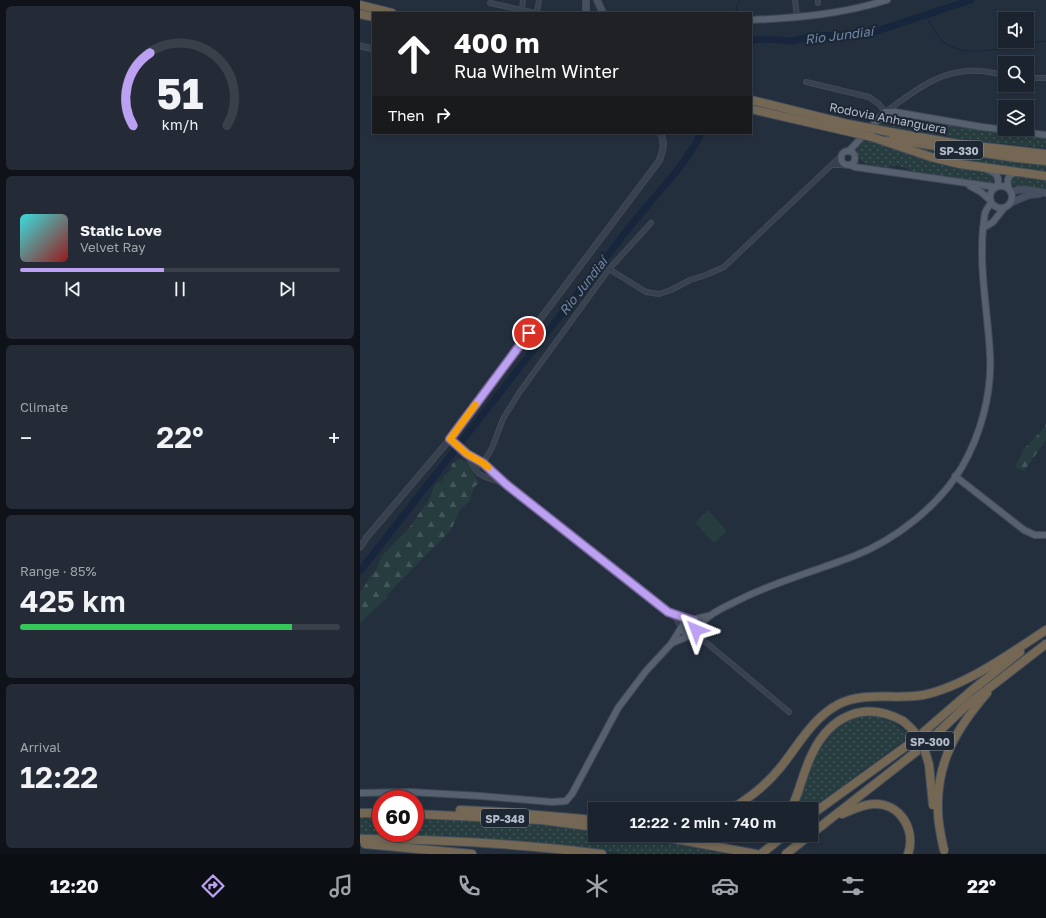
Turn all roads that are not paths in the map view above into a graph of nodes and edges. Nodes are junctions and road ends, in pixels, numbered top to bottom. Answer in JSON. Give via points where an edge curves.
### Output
{"nodes":[{"id":1,"x":523,"y":0,"type":"edge"},
{"id":2,"x":539,"y":0,"type":"edge"},
{"id":3,"x":586,"y":0,"type":"edge"},
{"id":4,"x":597,"y":0,"type":"edge"},
{"id":5,"x":795,"y":0,"type":"edge"},
{"id":6,"x":886,"y":0,"type":"edge"},
{"id":7,"x":877,"y":1,"type":"edge"},
{"id":8,"x":490,"y":3,"type":"dead end"},
{"id":9,"x":360,"y":5,"type":"edge"},
{"id":10,"x":522,"y":10,"type":"junction"},
{"id":11,"x":388,"y":12,"type":"edge"},
{"id":12,"x":531,"y":12,"type":"edge"},
{"id":13,"x":536,"y":12,"type":"edge"},
{"id":14,"x":585,"y":12,"type":"edge"},
{"id":15,"x":603,"y":12,"type":"edge"},
{"id":16,"x":360,"y":14,"type":"edge"},
{"id":17,"x":372,"y":17,"type":"edge"},
{"id":18,"x":797,"y":17,"type":"junction"},
{"id":19,"x":752,"y":20,"type":"edge"},
{"id":20,"x":360,"y":46,"type":"edge"},
{"id":21,"x":372,"y":49,"type":"edge"},
{"id":22,"x":998,"y":74,"type":"edge"},
{"id":23,"x":1034,"y":78,"type":"edge"},
{"id":24,"x":1046,"y":78,"type":"edge"},
{"id":25,"x":806,"y":82,"type":"dead end"},
{"id":26,"x":752,"y":100,"type":"edge"},
{"id":27,"x":752,"y":109,"type":"edge"},
{"id":28,"x":885,"y":112,"type":"junction"},
{"id":29,"x":847,"y":128,"type":"junction"},
{"id":30,"x":661,"y":134,"type":"edge"},
{"id":31,"x":1046,"y":134,"type":"edge"},
{"id":32,"x":872,"y":137,"type":"junction"},
{"id":33,"x":853,"y":154,"type":"junction"},
{"id":34,"x":1043,"y":154,"type":"edge"},
{"id":35,"x":841,"y":156,"type":"junction"},
{"id":36,"x":1046,"y":161,"type":"edge"},
{"id":37,"x":831,"y":165,"type":"junction"},
{"id":38,"x":848,"y":165,"type":"junction"},
{"id":39,"x":977,"y":166,"type":"junction"},
{"id":40,"x":868,"y":169,"type":"junction"},
{"id":41,"x":1018,"y":171,"type":"junction"},
{"id":42,"x":1046,"y":176,"type":"edge"},
{"id":43,"x":967,"y":184,"type":"junction"},
{"id":44,"x":996,"y":187,"type":"junction"},
{"id":45,"x":1010,"y":191,"type":"junction"},
{"id":46,"x":1045,"y":192,"type":"edge"},
{"id":47,"x":990,"y":202,"type":"junction"},
{"id":48,"x":1010,"y":203,"type":"junction"},
{"id":49,"x":1004,"y":208,"type":"junction"},
{"id":50,"x":651,"y":223,"type":"dead end"},
{"id":51,"x":983,"y":228,"type":"junction"},
{"id":52,"x":609,"y":270,"type":"junction"},
{"id":53,"x":452,"y":441,"type":"junction"},
{"id":54,"x":466,"y":453,"type":"junction"},
{"id":55,"x":483,"y":463,"type":"junction"},
{"id":56,"x":490,"y":469,"type":"junction"},
{"id":57,"x":476,"y":470,"type":"junction"},
{"id":58,"x":955,"y":476,"type":"junction"},
{"id":59,"x":483,"y":477,"type":"junction"},
{"id":60,"x":507,"y":485,"type":"junction"},
{"id":61,"x":1046,"y":535,"type":"edge"},
{"id":62,"x":360,"y":547,"type":"edge"},
{"id":63,"x":668,"y":612,"type":"junction"},
{"id":64,"x":710,"y":615,"type":"junction"},
{"id":65,"x":690,"y":620,"type":"junction"},
{"id":66,"x":681,"y":628,"type":"junction"},
{"id":67,"x":1046,"y":631,"type":"edge"},
{"id":68,"x":694,"y":632,"type":"junction"},
{"id":69,"x":671,"y":644,"type":"junction"},
{"id":70,"x":1046,"y":644,"type":"edge"},
{"id":71,"x":1023,"y":660,"type":"junction"},
{"id":72,"x":789,"y":712,"type":"dead end"},
{"id":73,"x":360,"y":794,"type":"edge"},
{"id":74,"x":743,"y":802,"type":"edge"},
{"id":75,"x":794,"y":802,"type":"edge"},
{"id":76,"x":424,"y":810,"type":"edge"},
{"id":77,"x":818,"y":810,"type":"edge"},
{"id":78,"x":360,"y":813,"type":"edge"},
{"id":79,"x":372,"y":813,"type":"edge"},
{"id":80,"x":424,"y":814,"type":"edge"},
{"id":81,"x":832,"y":818,"type":"junction"},
{"id":82,"x":588,"y":819,"type":"edge"},
{"id":83,"x":588,"y":826,"type":"edge"},
{"id":84,"x":818,"y":829,"type":"edge"},
{"id":85,"x":360,"y":839,"type":"edge"},
{"id":86,"x":690,"y":842,"type":"edge"},
{"id":87,"x":769,"y":842,"type":"edge"},
{"id":88,"x":775,"y":842,"type":"edge"},
{"id":89,"x":801,"y":842,"type":"edge"},
{"id":90,"x":360,"y":843,"type":"edge"},
{"id":91,"x":945,"y":852,"type":"edge"},
{"id":92,"x":472,"y":854,"type":"edge"},
{"id":93,"x":602,"y":854,"type":"edge"},
{"id":94,"x":758,"y":854,"type":"edge"},
{"id":95,"x":786,"y":854,"type":"edge"},
{"id":96,"x":908,"y":854,"type":"edge"}],
"edges":[{"from":1,"to":10,"type":"street"},
{"from":2,"to":13,"type":"street"},
{"from":3,"to":14,"type":"main road"},
{"from":4,"to":15,"type":"main road"},
{"from":5,"to":18,"type":"street"},
{"from":6,"to":7,"type":"main road"},
{"from":7,"to":18,"type":"main road","via":[[822,15]]},
{"from":8,"to":10,"type":"street"},
{"from":9,"to":11,"type":"highway"},
{"from":10,"to":12,"type":"street"},
{"from":16,"to":17,"type":"highway"},
{"from":18,"to":19,"type":"main road"},
{"from":20,"to":21,"type":"street"},
{"from":22,"to":28,"type":"street","via":[[981,71],[951,73],[930,81]]},
{"from":23,"to":24,"type":"street"},
{"from":25,"to":28,"type":"street","via":[[869,97]]},
{"from":26,"to":29,"type":"highway","name":"Rodovia Anhanguera","number":"SP-330"},
{"from":27,"to":29,"type":"highway","name":"Rodovia Anhanguera","number":"SP-330"},
{"from":28,"to":31,"type":"main road"},
{"from":28,"to":33,"type":"main road","via":[[856,142]]},
{"from":29,"to":32,"type":"highway","name":"Rodovia Anhanguera","number":"SP-330","bridge":true},
{"from":29,"to":34,"type":"highway","name":"Rodovia Anhanguera","number":"SP-330","bridge":true},
{"from":30,"to":53,"type":"street","via":[[664,150],[659,161]]},
{"from":32,"to":36,"type":"highway","name":"Rodovia Anhanguera","number":"SP-330"},
{"from":32,"to":39,"type":"highway","via":[[931,158]]},
{"from":33,"to":35,"type":"main road","via":[[843,152]]},
{"from":33,"to":38,"type":"main road","via":[[853,164]]},
{"from":33,"to":40,"type":"main road"},
{"from":35,"to":37,"type":"street"},
{"from":35,"to":38,"type":"main road","via":[[841,161]]},
{"from":37,"to":38,"type":"street"},
{"from":37,"to":52,"type":"street","via":[[724,267],[659,294],[646,292]]},
{"from":38,"to":40,"type":"main road"},
{"from":39,"to":41,"type":"highway"},
{"from":39,"to":44,"type":"main road","via":[[996,174],[999,178]]},
{"from":40,"to":43,"type":"main road"},
{"from":41,"to":42,"type":"highway"},
{"from":41,"to":45,"type":"main road","via":[[1008,178],[1007,185]]},
{"from":43,"to":44,"type":"main road"},
{"from":43,"to":47,"type":"main road","via":[[981,192]]},
{"from":44,"to":45,"type":"main road","via":[[1002,186]]},
{"from":44,"to":47,"type":"main road","via":[[990,193]]},
{"from":45,"to":46,"type":"main road","via":[[1017,189]]},
{"from":45,"to":48,"type":"main road"},
{"from":46,"to":48,"type":"main road"},
{"from":47,"to":49,"type":"main road","via":[[997,208]]},
{"from":47,"to":51,"type":"main road","via":[[985,212]]},
{"from":48,"to":49,"type":"main road"},
{"from":49,"to":51,"type":"main road","via":[[993,222]]},
{"from":50,"to":52,"type":"street"},
{"from":51,"to":58,"type":"main road","via":[[981,248],[990,356],[987,401],[972,446],[962,468]]},
{"from":52,"to":55,"type":"street","via":[[519,393]]},
{"from":53,"to":54,"type":"street"},
{"from":53,"to":62,"type":"street"},
{"from":54,"to":55,"type":"street"},
{"from":54,"to":57,"type":"street"},
{"from":55,"to":56,"type":"street"},
{"from":55,"to":57,"type":"street","via":[[478,465]]},
{"from":56,"to":59,"type":"street"},
{"from":56,"to":60,"type":"street"},
{"from":57,"to":59,"type":"street"},
{"from":58,"to":61,"type":"main road","via":[[1024,530]]},
{"from":58,"to":64,"type":"main road","via":[[928,508],[894,536],[855,556],[759,590]]},
{"from":59,"to":60,"type":"street"},
{"from":60,"to":63,"type":"street"},
{"from":63,"to":65,"type":"street"},
{"from":63,"to":66,"type":"street","via":[[676,618]]},
{"from":64,"to":65,"type":"main road"},
{"from":64,"to":68,"type":"main road"},
{"from":65,"to":66,"type":"main road","via":[[684,622]]},
{"from":65,"to":68,"type":"main road","via":[[696,623]]},
{"from":66,"to":68,"type":"main road","via":[[686,634]]},
{"from":66,"to":69,"type":"main road"},
{"from":67,"to":74,"type":"highway","via":[[993,664],[946,688],[918,696],[854,698],[832,708],[814,724],[771,778]]},
{"from":67,"to":77,"type":"highway","number":"SP-300","via":[[912,742]]},
{"from":68,"to":69,"type":"main road"},
{"from":68,"to":72,"type":"street"},
{"from":69,"to":73,"type":"main road","via":[[646,671],[618,708],[566,801],[410,792]]},
{"from":70,"to":71,"type":"highway","number":"SP-300"},
{"from":71,"to":81,"type":"highway","number":"SP-300","via":[[967,705],[926,744]]},
{"from":71,"to":91,"type":"highway","via":[[978,704],[946,756],[941,771],[938,798]]},
{"from":75,"to":91,"type":"highway","bridge":true,"via":[[812,755],[825,732],[843,718],[854,714],[883,713],[903,721],[921,740],[929,765],[939,839]]},
{"from":76,"to":82,"type":"highway","via":[[502,812]]},
{"from":78,"to":79,"type":"highway"},
{"from":80,"to":83,"type":"highway","number":"SP-348","via":[[541,820]]},
{"from":81,"to":84,"type":"highway","number":"SP-300"},
{"from":81,"to":96,"type":"highway","via":[[856,808],[883,804],[900,814],[908,825]]},
{"from":85,"to":93,"type":"highway","number":"SP-348","via":[[481,842]]},
{"from":86,"to":94,"type":"highway"},
{"from":87,"to":94,"type":"highway"},
{"from":88,"to":94,"type":"highway"},
{"from":89,"to":95,"type":"highway","number":"SP-300"},
{"from":90,"to":92,"type":"highway"}]}
